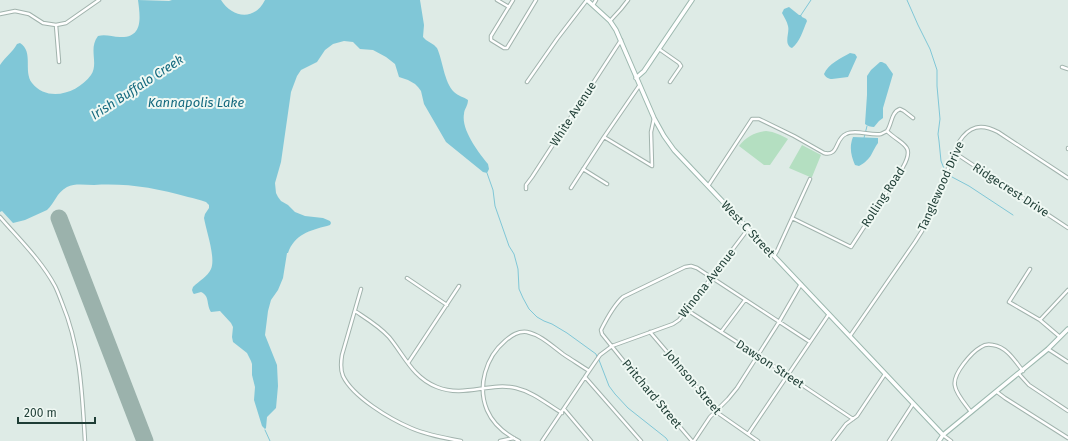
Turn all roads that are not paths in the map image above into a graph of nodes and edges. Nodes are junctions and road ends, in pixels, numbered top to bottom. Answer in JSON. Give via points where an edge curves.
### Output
{"nodes":[{"id":1,"x":99,"y":0,"type":"edge"},
{"id":2,"x":497,"y":0,"type":"edge"},
{"id":3,"x":513,"y":0,"type":"edge"},
{"id":4,"x":536,"y":0,"type":"edge"},
{"id":5,"x":587,"y":0,"type":"edge"},
{"id":6,"x":596,"y":0,"type":"edge"},
{"id":7,"x":628,"y":0,"type":"edge"},
{"id":8,"x":692,"y":0,"type":"edge"},
{"id":9,"x":593,"y":5,"type":"junction"},
{"id":10,"x":509,"y":7,"type":"junction"},
{"id":11,"x":0,"y":14,"type":"edge"},
{"id":12,"x":610,"y":21,"type":"junction"},
{"id":13,"x":56,"y":25,"type":"junction"},
{"id":14,"x":621,"y":40,"type":"junction"},
{"id":15,"x":659,"y":49,"type":"junction"},
{"id":16,"x":59,"y":62,"type":"dead end"},
{"id":17,"x":1062,"y":67,"type":"dead end"},
{"id":18,"x":1068,"y":69,"type":"edge"},
{"id":19,"x":636,"y":78,"type":"junction"},
{"id":20,"x":528,"y":82,"type":"dead end"},
{"id":21,"x":670,"y":82,"type":"dead end"},
{"id":22,"x":640,"y":86,"type":"junction"},
{"id":23,"x":654,"y":118,"type":"junction"},
{"id":24,"x":913,"y":118,"type":"dead end"},
{"id":25,"x":887,"y":131,"type":"junction"},
{"id":26,"x":604,"y":137,"type":"junction"},
{"id":27,"x":955,"y":153,"type":"junction"},
{"id":28,"x":583,"y":169,"type":"junction"},
{"id":29,"x":810,"y":178,"type":"dead end"},
{"id":30,"x":1068,"y":178,"type":"edge"},
{"id":31,"x":608,"y":184,"type":"dead end"},
{"id":32,"x":708,"y":186,"type":"junction"},
{"id":33,"x":571,"y":188,"type":"dead end"},
{"id":34,"x":526,"y":189,"type":"dead end"},
{"id":35,"x":0,"y":217,"type":"edge"},
{"id":36,"x":792,"y":218,"type":"junction"},
{"id":37,"x":1068,"y":228,"type":"edge"},
{"id":38,"x":748,"y":229,"type":"junction"},
{"id":39,"x":774,"y":256,"type":"junction"},
{"id":40,"x":1030,"y":270,"type":"dead end"},
{"id":41,"x":407,"y":278,"type":"dead end"},
{"id":42,"x":711,"y":278,"type":"junction"},
{"id":43,"x":801,"y":284,"type":"junction"},
{"id":44,"x":459,"y":286,"type":"dead end"},
{"id":45,"x":361,"y":289,"type":"dead end"},
{"id":46,"x":1068,"y":290,"type":"edge"},
{"id":47,"x":745,"y":300,"type":"junction"},
{"id":48,"x":447,"y":305,"type":"junction"},
{"id":49,"x":687,"y":310,"type":"junction"},
{"id":50,"x":355,"y":311,"type":"junction"},
{"id":51,"x":829,"y":314,"type":"junction"},
{"id":52,"x":1040,"y":320,"type":"junction"},
{"id":53,"x":779,"y":322,"type":"junction"},
{"id":54,"x":1068,"y":329,"type":"edge"},
{"id":55,"x":650,"y":332,"type":"junction"},
{"id":56,"x":721,"y":332,"type":"junction"},
{"id":57,"x":850,"y":336,"type":"junction"},
{"id":58,"x":1060,"y":337,"type":"junction"},
{"id":59,"x":810,"y":342,"type":"junction"},
{"id":60,"x":612,"y":346,"type":"junction"},
{"id":61,"x":1048,"y":349,"type":"junction"},
{"id":62,"x":757,"y":355,"type":"junction"},
{"id":63,"x":1068,"y":362,"type":"edge"},
{"id":64,"x":408,"y":363,"type":"junction"},
{"id":65,"x":1023,"y":370,"type":"junction"},
{"id":66,"x":589,"y":371,"type":"junction"},
{"id":67,"x":885,"y":373,"type":"junction"},
{"id":68,"x":1019,"y":374,"type":"junction"},
{"id":69,"x":788,"y":376,"type":"junction"},
{"id":70,"x":585,"y":377,"type":"junction"},
{"id":71,"x":482,"y":388,"type":"junction"},
{"id":72,"x":997,"y":392,"type":"junction"},
{"id":73,"x":914,"y":403,"type":"junction"},
{"id":74,"x":564,"y":409,"type":"junction"},
{"id":75,"x":715,"y":411,"type":"junction"},
{"id":76,"x":1068,"y":411,"type":"edge"},
{"id":77,"x":971,"y":412,"type":"junction"},
{"id":78,"x":562,"y":413,"type":"junction"},
{"id":79,"x":853,"y":419,"type":"junction"},
{"id":80,"x":748,"y":434,"type":"junction"},
{"id":81,"x":943,"y":435,"type":"junction"},
{"id":82,"x":514,"y":438,"type":"junction"},
{"id":83,"x":1068,"y":438,"type":"edge"},
{"id":84,"x":85,"y":441,"type":"edge"},
{"id":85,"x":462,"y":441,"type":"edge"},
{"id":86,"x":500,"y":441,"type":"edge"},
{"id":87,"x":519,"y":441,"type":"edge"},
{"id":88,"x":542,"y":441,"type":"edge"},
{"id":89,"x":591,"y":441,"type":"edge"},
{"id":90,"x":641,"y":441,"type":"edge"},
{"id":91,"x":693,"y":441,"type":"edge"},
{"id":92,"x":758,"y":441,"type":"edge"},
{"id":93,"x":833,"y":441,"type":"edge"},
{"id":94,"x":889,"y":441,"type":"edge"},
{"id":95,"x":939,"y":441,"type":"edge"},
{"id":96,"x":951,"y":441,"type":"edge"}],
"edges":[{"from":1,"to":13,"type":"street","via":[[66,23]]},
{"from":2,"to":10,"type":"street"},
{"from":3,"to":10,"type":"street"},
{"from":4,"to":10,"type":"street","via":[[507,48],[504,48],[491,40],[491,36]]},
{"from":5,"to":9,"type":"main road","name":"West C Street"},
{"from":5,"to":20,"type":"street"},
{"from":6,"to":9,"type":"street"},
{"from":7,"to":12,"type":"street"},
{"from":8,"to":15,"type":"main road"},
{"from":9,"to":12,"type":"main road","name":"West C Street"},
{"from":11,"to":13,"type":"street","via":[[15,11],[29,14],[43,23]]},
{"from":12,"to":14,"type":"main road","name":"West C Street"},
{"from":13,"to":16,"type":"street"},
{"from":14,"to":19,"type":"main road","name":"West C Street"},
{"from":14,"to":34,"type":"street","name":"White Avenue","via":[[526,185]]},
{"from":15,"to":19,"type":"main road"},
{"from":15,"to":21,"type":"street","via":[[680,63],[681,66]]},
{"from":17,"to":18,"type":"street"},
{"from":19,"to":22,"type":"main road","name":"West C Street"},
{"from":22,"to":23,"type":"main road","name":"West C Street"},
{"from":22,"to":26,"type":"street"},
{"from":23,"to":26,"type":"street","via":[[652,166]]},
{"from":23,"to":32,"type":"main road","name":"West C Street","via":[[674,150]]},
{"from":24,"to":25,"type":"street","via":[[900,109],[896,111]]},
{"from":25,"to":32,"type":"street","via":[[881,134],[851,132],[842,136],[832,153],[828,154],[759,119],[752,119]]},
{"from":25,"to":36,"type":"street","name":"Rolling Road","via":[[904,144],[908,156],[851,247]]},
{"from":26,"to":28,"type":"street"},
{"from":27,"to":30,"type":"street","name":"Tanglewood Drive","via":[[968,131],[974,128],[992,128]]},
{"from":27,"to":37,"type":"street","name":"Ridgecrest Drive"},
{"from":27,"to":57,"type":"street","name":"Tanglewood Drive","via":[[922,231]]},
{"from":28,"to":31,"type":"street"},
{"from":28,"to":33,"type":"street"},
{"from":29,"to":36,"type":"street"},
{"from":32,"to":38,"type":"main road","name":"West C Street"},
{"from":35,"to":84,"type":"street","via":[[36,259],[55,287],[64,309],[77,353]]},
{"from":36,"to":39,"type":"street"},
{"from":38,"to":39,"type":"main road","name":"West C Street"},
{"from":38,"to":42,"type":"street","name":"Winona Avenue"},
{"from":39,"to":43,"type":"main road","name":"West C Street"},
{"from":40,"to":52,"type":"street","via":[[1009,302]]},
{"from":41,"to":48,"type":"street"},
{"from":42,"to":47,"type":"street"},
{"from":42,"to":49,"type":"street","name":"Winona Avenue"},
{"from":42,"to":60,"type":"street","name":"Pritchard Street","via":[[697,268],[685,266],[623,297],[601,330]]},
{"from":43,"to":51,"type":"main road","name":"West C Street"},
{"from":43,"to":53,"type":"street"},
{"from":44,"to":48,"type":"street"},
{"from":45,"to":50,"type":"street"},
{"from":46,"to":52,"type":"street"},
{"from":47,"to":53,"type":"street"},
{"from":47,"to":56,"type":"street"},
{"from":48,"to":64,"type":"street"},
{"from":49,"to":55,"type":"street","name":"Winona Avenue","via":[[673,324]]},
{"from":49,"to":56,"type":"street","name":"Dawson Street"},
{"from":50,"to":64,"type":"street","via":[[380,328]]},
{"from":50,"to":85,"type":"street","via":[[341,362],[343,374],[352,388],[364,400],[394,420],[438,437]]},
{"from":51,"to":57,"type":"main road","name":"West C Street"},
{"from":51,"to":59,"type":"street"},
{"from":52,"to":58,"type":"street"},
{"from":53,"to":59,"type":"street"},
{"from":53,"to":62,"type":"street"},
{"from":54,"to":58,"type":"main road"},
{"from":55,"to":60,"type":"street","name":"Winona Avenue"},
{"from":55,"to":75,"type":"street","name":"Johnson Street"},
{"from":56,"to":62,"type":"street","name":"Dawson Street"},
{"from":57,"to":67,"type":"main road","name":"West C Street"},
{"from":58,"to":61,"type":"main road"},
{"from":59,"to":69,"type":"street"},
{"from":60,"to":66,"type":"street","name":"Winona Avenue","via":[[600,355]]},
{"from":60,"to":91,"type":"street","name":"Pritchard Street"},
{"from":61,"to":63,"type":"street"},
{"from":61,"to":65,"type":"main road"},
{"from":62,"to":69,"type":"street","name":"Dawson Street"},
{"from":62,"to":75,"type":"street","via":[[732,394]]},
{"from":64,"to":71,"type":"street","via":[[416,374],[437,387],[462,392]]},
{"from":65,"to":68,"type":"main road"},
{"from":65,"to":77,"type":"street","via":[[1002,348],[992,344],[982,346],[959,371],[954,382]]},
{"from":66,"to":70,"type":"street","name":"Winona Avenue"},
{"from":66,"to":71,"type":"street","via":[[548,342],[527,332],[519,332],[494,351]]},
{"from":67,"to":73,"type":"main road","name":"West C Street"},
{"from":67,"to":79,"type":"street","via":[[858,416]]},
{"from":68,"to":72,"type":"main road"},
{"from":68,"to":76,"type":"street","via":[[1028,385]]},
{"from":69,"to":79,"type":"street","name":"Dawson Street"},
{"from":69,"to":80,"type":"street"},
{"from":70,"to":74,"type":"street","name":"Winona Avenue"},
{"from":70,"to":90,"type":"street"},
{"from":71,"to":78,"type":"street","via":[[502,387],[525,391]]},
{"from":71,"to":82,"type":"street","via":[[490,417]]},
{"from":72,"to":77,"type":"main road"},
{"from":72,"to":83,"type":"street"},
{"from":73,"to":81,"type":"main road","name":"West C Street"},
{"from":73,"to":94,"type":"street"},
{"from":74,"to":78,"type":"street","name":"Winona Avenue"},
{"from":74,"to":89,"type":"street"},
{"from":75,"to":80,"type":"street","name":"Johnson Street"},
{"from":75,"to":91,"type":"street"},
{"from":77,"to":81,"type":"main road"},
{"from":78,"to":88,"type":"street","name":"Winona Avenue"},
{"from":79,"to":93,"type":"street"},
{"from":80,"to":92,"type":"street","name":"Johnson Street"},
{"from":81,"to":95,"type":"main road"},
{"from":81,"to":96,"type":"street"},
{"from":82,"to":86,"type":"street"},
{"from":82,"to":87,"type":"street"}]}
